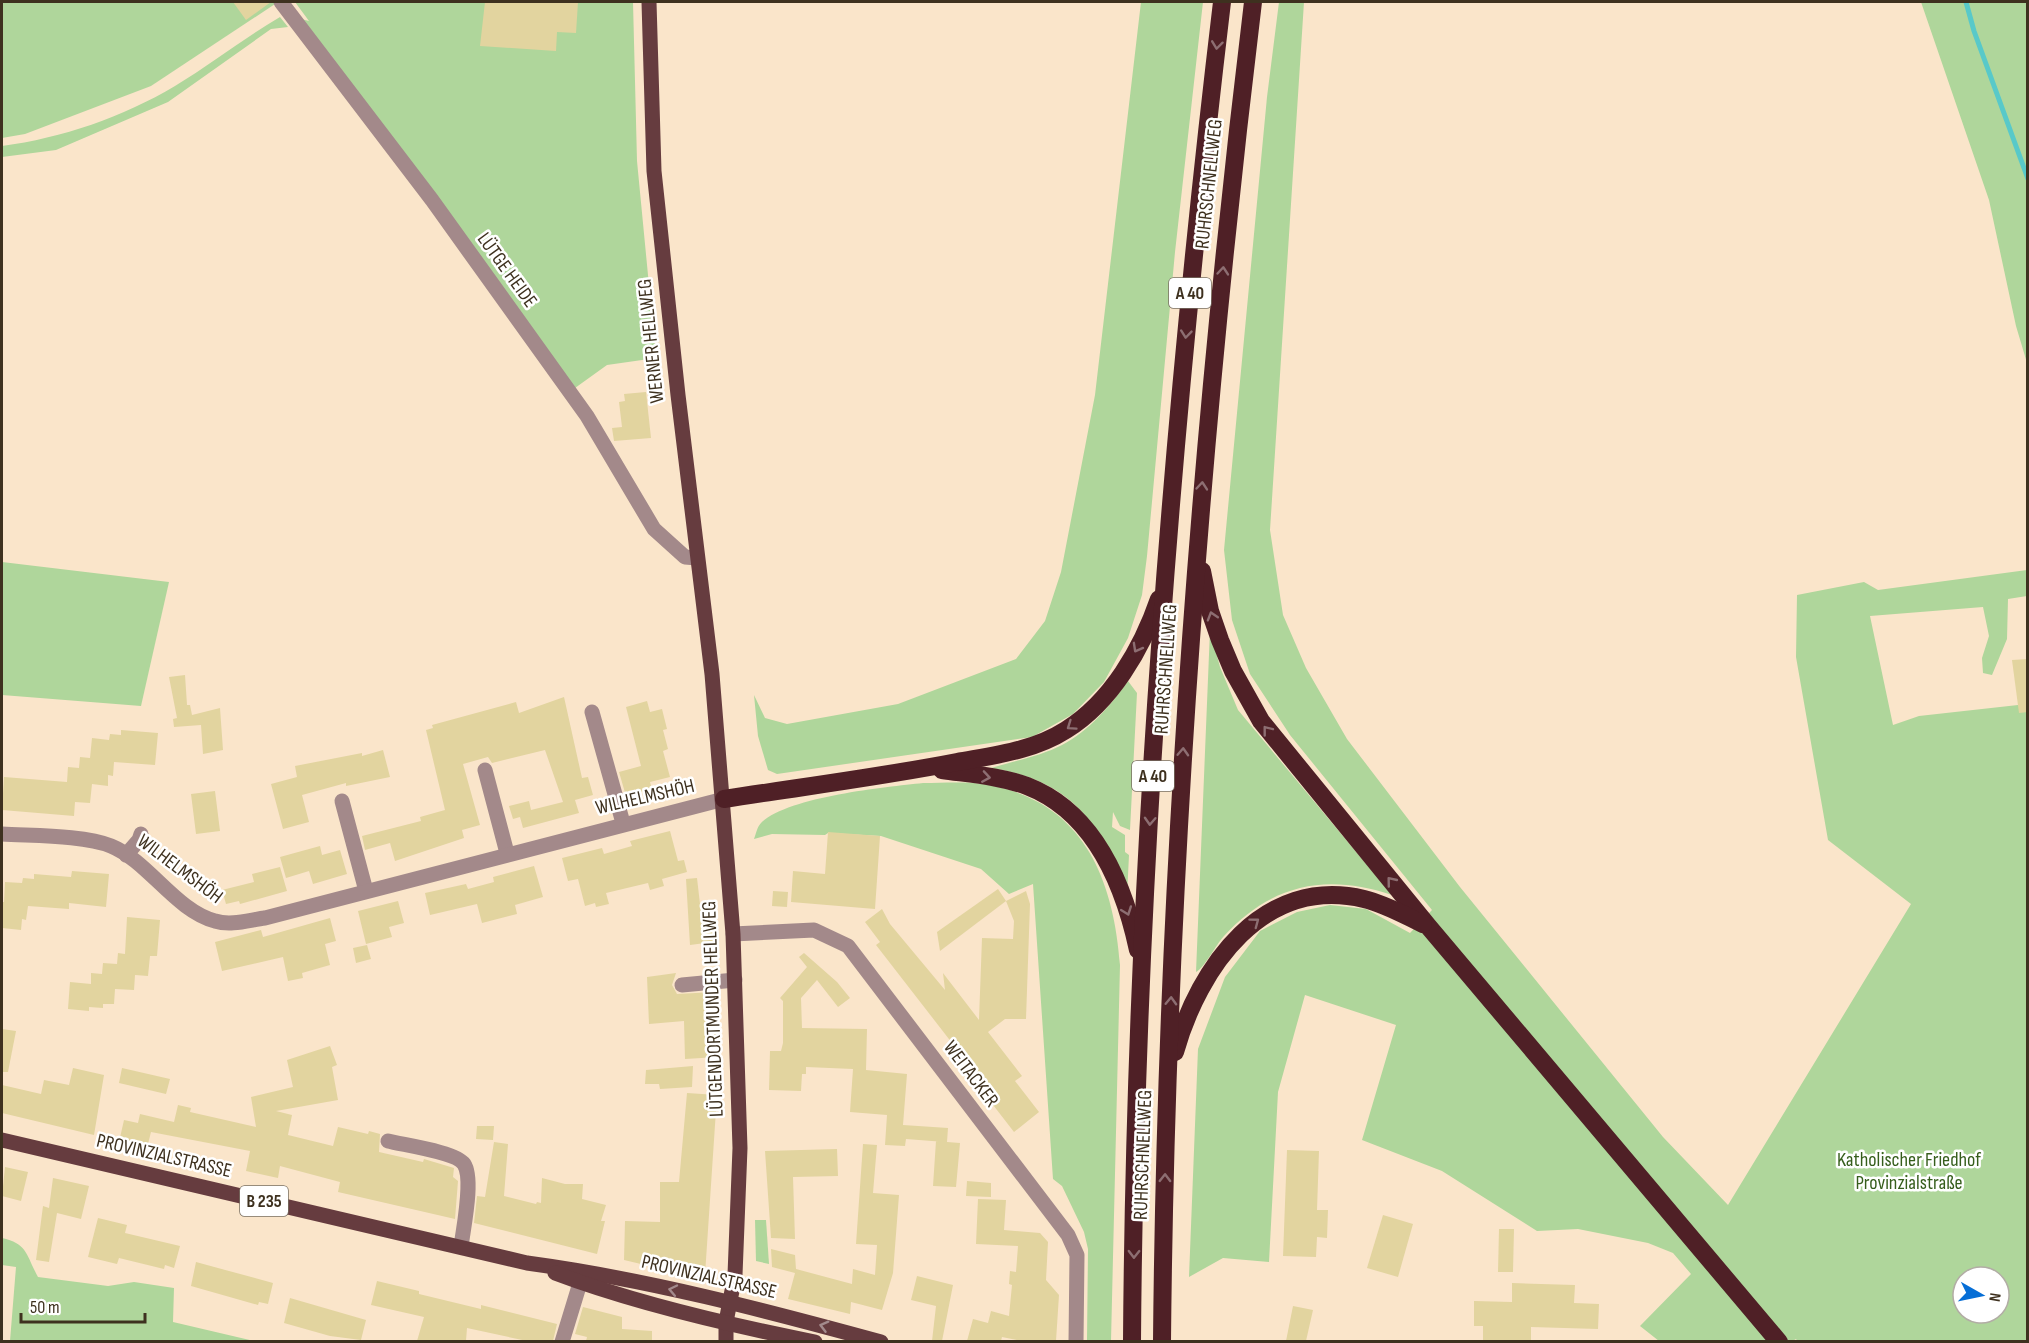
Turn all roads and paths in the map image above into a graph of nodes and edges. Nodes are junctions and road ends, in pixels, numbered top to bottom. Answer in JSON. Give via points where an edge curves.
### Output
{"nodes":[{"id":1,"x":280,"y":2,"type":"edge"},
{"id":2,"x":650,"y":2,"type":"edge"},
{"id":3,"x":1222,"y":2,"type":"edge"},
{"id":4,"x":1253,"y":2,"type":"edge"},
{"id":5,"x":1200,"y":518,"type":"junction"},
{"id":6,"x":1168,"y":553,"type":"junction"},
{"id":7,"x":697,"y":558,"type":"junction"},
{"id":8,"x":712,"y":674,"type":"joint"},
{"id":9,"x":592,"y":712,"type":"dead end"},
{"id":10,"x":928,"y":768,"type":"junction"},
{"id":11,"x":485,"y":770,"type":"dead end"},
{"id":12,"x":724,"y":799,"type":"junction"},
{"id":13,"x":342,"y":801,"type":"dead end"},
{"id":14,"x":623,"y":824,"type":"junction"},
{"id":15,"x":2,"y":834,"type":"edge"},
{"id":16,"x":141,"y":834,"type":"dead end"},
{"id":17,"x":507,"y":853,"type":"junction"},
{"id":18,"x":126,"y":855,"type":"junction"},
{"id":19,"x":366,"y":891,"type":"junction"},
{"id":20,"x":1428,"y":926,"type":"junction"},
{"id":21,"x":733,"y":934,"type":"junction"},
{"id":22,"x":735,"y":980,"type":"junction"},
{"id":23,"x":682,"y":985,"type":"dead end"},
{"id":24,"x":1142,"y":1000,"type":"junction"},
{"id":25,"x":1167,"y":1101,"type":"junction"},
{"id":26,"x":2,"y":1140,"type":"edge"},
{"id":27,"x":388,"y":1141,"type":"dead end"},
{"id":28,"x":461,"y":1247,"type":"junction"},
{"id":29,"x":527,"y":1263,"type":"junction"},
{"id":30,"x":580,"y":1282,"type":"junction"},
{"id":31,"x":730,"y":1303,"type":"junction"},
{"id":32,"x":726,"y":1322,"type":"junction"},
{"id":33,"x":567,"y":1340,"type":"edge"},
{"id":34,"x":795,"y":1340,"type":"edge"},
{"id":35,"x":726,"y":1341,"type":"edge"},
{"id":36,"x":815,"y":1341,"type":"edge"},
{"id":37,"x":880,"y":1341,"type":"edge"},
{"id":38,"x":1077,"y":1341,"type":"edge"},
{"id":39,"x":1132,"y":1341,"type":"edge"},
{"id":40,"x":1162,"y":1341,"type":"edge"},
{"id":41,"x":1779,"y":1341,"type":"edge"}],
"edges":[{"from":1,"to":7,"type":"street","name":"LÜTGE HEIDE","via":[[432,200],[587,416],[654,529],[686,557]]},
{"from":2,"to":7,"type":"main road","name":"WERNER HELLWEG","via":[[654,171]]},
{"from":3,"to":6,"type":"highway","name":"RUHRSCHNELLWEG","number":"A 40","one_way":true,"via":[[1189,306]]},
{"from":5,"to":4,"type":"highway","name":"RUHRSCHNELLWEG","number":"A 40","one_way":true},
{"from":20,"to":5,"type":"highway","one_way":true,"via":[[1279,744],[1246,697],[1210,611],[1201,561]]},
{"from":25,"to":5,"type":"highway","name":"RUHRSCHNELLWEG","number":"A 40","one_way":true,"via":[[1178,845]]},
{"from":6,"to":10,"type":"highway","one_way":true,"via":[[1161,591],[1142,639],[1097,705],[1066,730],[1034,746]]},
{"from":6,"to":24,"type":"highway","name":"RUHRSCHNELLWEG","number":"A 40","one_way":true},
{"from":7,"to":8,"type":"main road","name":"WERNER HELLWEG"},
{"from":8,"to":12,"type":"main road","name":"LÜTGENDORTMUNDER HELLWEG"},
{"from":9,"to":14,"type":"street"},
{"from":10,"to":12,"type":"highway"},
{"from":10,"to":24,"type":"highway","one_way":true,"via":[[1008,780],[1062,806],[1078,820],[1104,857],[1132,923]]},
{"from":11,"to":17,"type":"street"},
{"from":12,"to":14,"type":"street","name":"WILHELMSHÖH"},
{"from":12,"to":21,"type":"main road","name":"LÜTGENDORTMUNDER HELLWEG"},
{"from":13,"to":19,"type":"street"},
{"from":14,"to":17,"type":"street","name":"WILHELMSHÖH"},
{"from":15,"to":18,"type":"street","name":"WILHELMSHÖH","via":[[99,842]]},
{"from":16,"to":18,"type":"street"},
{"from":17,"to":19,"type":"street","name":"WILHELMSHÖH"},
{"from":18,"to":19,"type":"street","name":"WILHELMSHÖH","via":[[213,921],[265,918]]},
{"from":25,"to":20,"type":"highway","one_way":true,"via":[[1178,1041],[1200,989],[1227,949],[1256,920],[1291,903],[1329,895],[1365,899]]},
{"from":20,"to":41,"type":"highway"},
{"from":21,"to":22,"type":"main road","name":"LÜTGENDORTMUNDER HELLWEG"},
{"from":21,"to":38,"type":"street","name":"WEITACKER","via":[[814,930],[848,946],[1068,1235],[1077,1255]]},
{"from":22,"to":23,"type":"street"},
{"from":22,"to":31,"type":"main road","name":"LÜTGENDORTMUNDER HELLWEG","via":[[740,1148],[735,1275]]},
{"from":24,"to":39,"type":"highway","name":"RUHRSCHNELLWEG","number":"A 40","one_way":true},
{"from":40,"to":25,"type":"highway","name":"RUHRSCHNELLWEG","number":"A 40","one_way":true},
{"from":26,"to":28,"type":"main road","name":"PROVINZIALSTRASSE","number":"B 235"},
{"from":27,"to":28,"type":"street","via":[[455,1157],[464,1163],[468,1177]]},
{"from":28,"to":29,"type":"main road","name":"PROVINZIALSTRASSE","number":"B 235"},
{"from":29,"to":30,"type":"main road","name":"PROVINZIALSTRASSE","number":"B 235"},
{"from":31,"to":29,"type":"main road","name":"PROVINZIALSTRASSE","number":"B 235","one_way":true,"via":[[591,1272]]},
{"from":30,"to":32,"type":"main road","name":"PROVINZIALSTRASSE","number":"B 235"},
{"from":30,"to":33,"type":"street"},
{"from":31,"to":32,"type":"main road","name":"LÜTGENDORTMUNDER HELLWEG"},
{"from":37,"to":31,"type":"main road","name":"PROVINZIALSTRASSE","number":"B 235","one_way":true},
{"from":32,"to":34,"type":"main road","name":"PROVINZIALSTRASSE","number":"B 235"},
{"from":32,"to":35,"type":"main road","name":"LÜTGENDORTMUNDER HELLWEG"},
{"from":34,"to":36,"type":"main road","name":"PROVINZIALSTRASSE","number":"B 235"}]}
